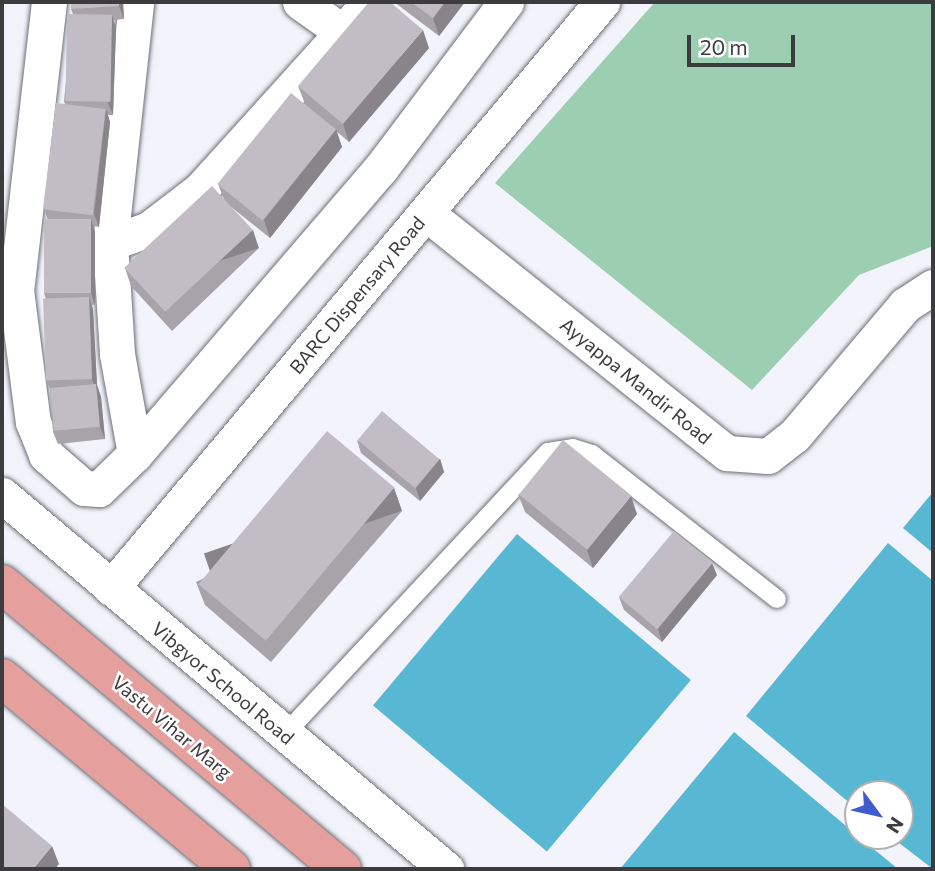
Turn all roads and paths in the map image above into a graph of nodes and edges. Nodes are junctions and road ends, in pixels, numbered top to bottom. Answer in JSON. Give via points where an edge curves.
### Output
{"nodes":[{"id":1,"x":50,"y":2,"type":"edge"},
{"id":2,"x":136,"y":2,"type":"edge"},
{"id":3,"x":300,"y":2,"type":"edge"},
{"id":4,"x":370,"y":2,"type":"edge"},
{"id":5,"x":506,"y":2,"type":"edge"},
{"id":6,"x":602,"y":2,"type":"edge"},
{"id":7,"x":344,"y":33,"type":"junction"},
{"id":8,"x":426,"y":213,"type":"junction"},
{"id":9,"x":110,"y":243,"type":"junction"},
{"id":10,"x":9,"y":282,"type":"edge"},
{"id":11,"x":933,"y":287,"type":"edge"},
{"id":12,"x":26,"y":371,"type":"junction"},
{"id":13,"x":2,"y":397,"type":"edge"},
{"id":14,"x":135,"y":454,"type":"junction"},
{"id":15,"x":2,"y":495,"type":"edge"},
{"id":16,"x":2,"y":584,"type":"edge"},
{"id":17,"x":111,"y":587,"type":"junction"},
{"id":18,"x":777,"y":599,"type":"dead end"},
{"id":19,"x":2,"y":678,"type":"edge"},
{"id":20,"x":284,"y":735,"type":"junction"},
{"id":21,"x":231,"y":869,"type":"edge"},
{"id":22,"x":342,"y":869,"type":"edge"},
{"id":23,"x":446,"y":869,"type":"edge"}],
"edges":[{"from":1,"to":10,"type":"street"},
{"from":2,"to":9,"type":"street"},
{"from":3,"to":7,"type":"street"},
{"from":4,"to":7,"type":"street"},
{"from":5,"to":14,"type":"street","via":[[381,168]]},
{"from":6,"to":8,"type":"street","name":"BARC Dispensary Road"},
{"from":7,"to":9,"type":"street","via":[[201,190],[149,229]]},
{"from":8,"to":11,"type":"street","name":"Ayyappa Mandir Road","via":[[727,453],[768,456],[794,436],[905,305]]},
{"from":8,"to":17,"type":"street","name":"BARC Dispensary Road"},
{"from":9,"to":14,"type":"street","via":[[117,354]]},
{"from":10,"to":12,"type":"street"},
{"from":12,"to":13,"type":"street"},
{"from":12,"to":14,"type":"street","via":[[33,422],[46,454],[84,488],[111,482]]},
{"from":15,"to":17,"type":"street","name":"Vibgyor School Road"},
{"from":16,"to":22,"type":"main road","name":"Vastu Vihar Marg"},
{"from":17,"to":20,"type":"street","name":"Vibgyor School Road"},
{"from":18,"to":20,"type":"lane","via":[[592,454],[573,448],[548,452]]},
{"from":19,"to":21,"type":"main road"},
{"from":20,"to":23,"type":"street","name":"Vibgyor School Road"}]}
